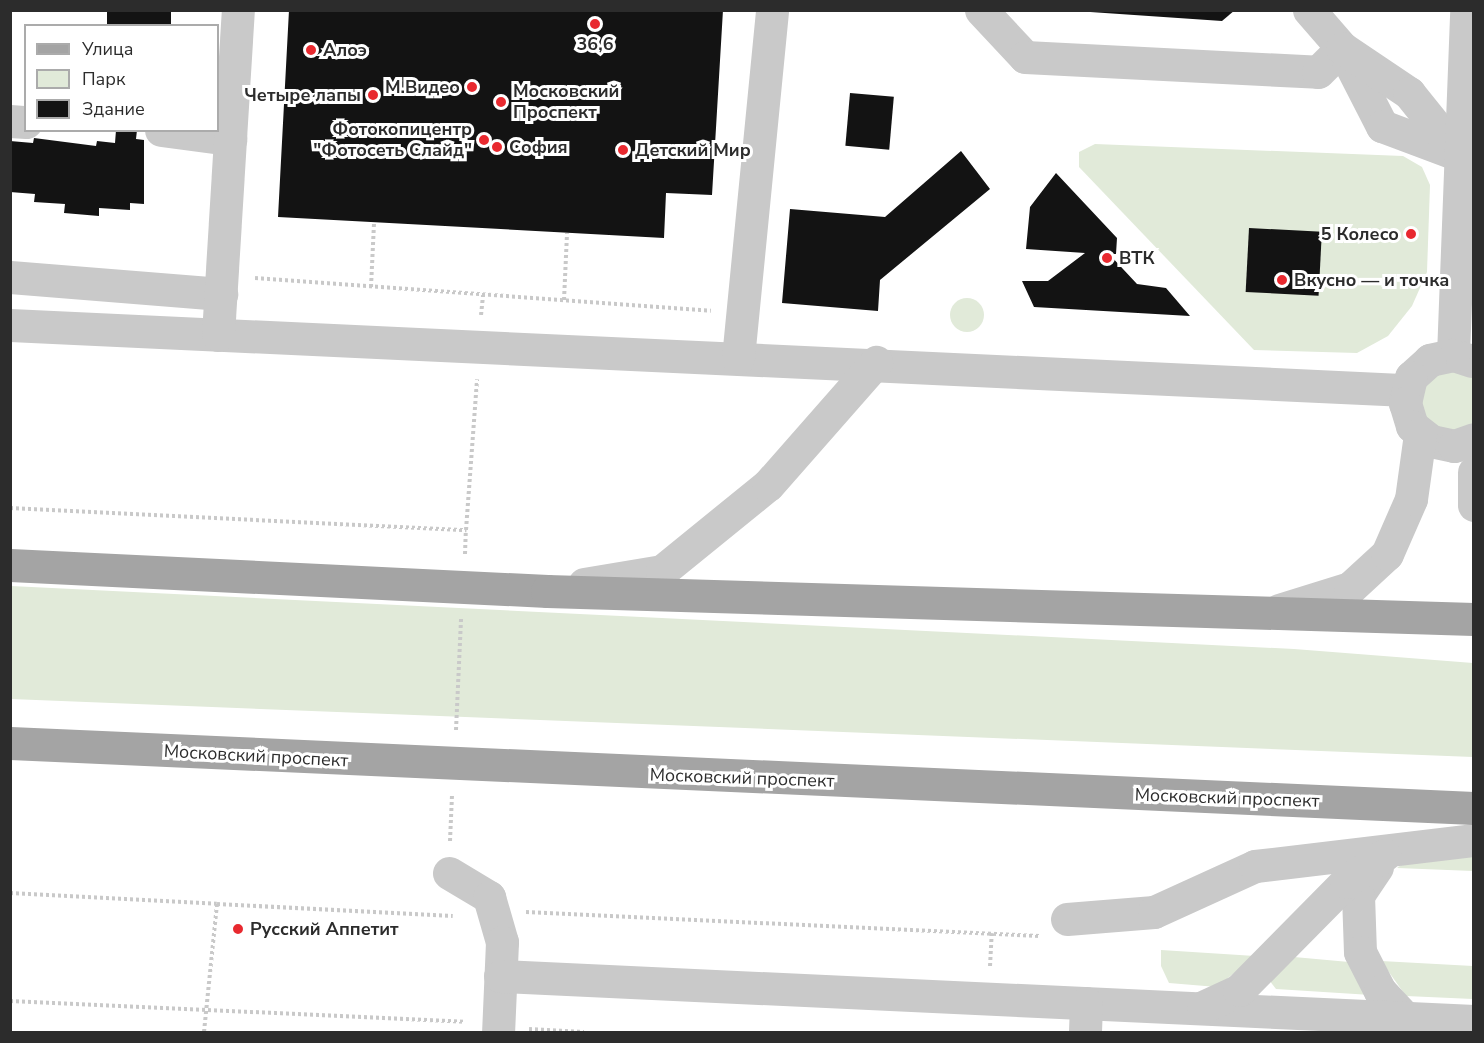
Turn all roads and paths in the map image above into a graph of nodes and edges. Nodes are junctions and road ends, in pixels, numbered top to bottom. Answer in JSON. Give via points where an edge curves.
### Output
{"nodes":[{"id":1,"x":238,"y":10,"type":"edge"},
{"id":2,"x":772,"y":10,"type":"edge"},
{"id":3,"x":981,"y":10,"type":"edge"},
{"id":4,"x":1309,"y":10,"type":"edge"},
{"id":5,"x":1466,"y":10,"type":"edge"},
{"id":6,"x":1342,"y":48,"type":"junction"},
{"id":7,"x":176,"y":132,"type":"edge"},
{"id":8,"x":230,"y":139,"type":"junction"},
{"id":9,"x":1459,"y":155,"type":"junction"},
{"id":10,"x":374,"y":223,"type":"dead end"},
{"id":11,"x":567,"y":233,"type":"dead end"},
{"id":12,"x":10,"y":277,"type":"edge"},
{"id":13,"x":221,"y":285,"type":"junction"},
{"id":14,"x":371,"y":287,"type":"junction"},
{"id":15,"x":483,"y":295,"type":"junction"},
{"id":16,"x":564,"y":300,"type":"junction"},
{"id":17,"x":742,"y":313,"type":"junction"},
{"id":18,"x":10,"y":325,"type":"edge"},
{"id":19,"x":218,"y":335,"type":"junction"},
{"id":20,"x":479,"y":346,"type":"junction"},
{"id":21,"x":738,"y":358,"type":"junction"},
{"id":22,"x":1463,"y":359,"type":"edge"},
{"id":23,"x":876,"y":362,"type":"junction"},
{"id":24,"x":1406,"y":390,"type":"junction"},
{"id":25,"x":1420,"y":434,"type":"junction"},
{"id":26,"x":1473,"y":439,"type":"edge"},
{"id":27,"x":1473,"y":472,"type":"edge"},
{"id":28,"x":1473,"y":505,"type":"edge"},
{"id":29,"x":10,"y":508,"type":"edge"},
{"id":30,"x":466,"y":530,"type":"junction"},
{"id":31,"x":10,"y":565,"type":"edge"},
{"id":32,"x":464,"y":566,"type":"dead end"},
{"id":33,"x":547,"y":591,"type":"junction"},
{"id":34,"x":1277,"y":610,"type":"junction"},
{"id":35,"x":462,"y":613,"type":"dead end"},
{"id":36,"x":1473,"y":620,"type":"edge"},
{"id":37,"x":10,"y":743,"type":"edge"},
{"id":38,"x":455,"y":743,"type":"dead end"},
{"id":39,"x":453,"y":790,"type":"dead end"},
{"id":40,"x":1473,"y":808,"type":"edge"},
{"id":41,"x":451,"y":826,"type":"dead end"},
{"id":42,"x":1473,"y":840,"type":"edge"},
{"id":43,"x":1386,"y":854,"type":"junction"},
{"id":44,"x":449,"y":873,"type":"dead end"},
{"id":45,"x":10,"y":893,"type":"edge"},
{"id":46,"x":217,"y":904,"type":"junction"},
{"id":47,"x":465,"y":916,"type":"dead end"},
{"id":48,"x":1059,"y":928,"type":"joint"},
{"id":49,"x":502,"y":942,"type":"junction"},
{"id":50,"x":500,"y":976,"type":"junction"},
{"id":51,"x":10,"y":1001,"type":"edge"},
{"id":52,"x":1199,"y":1009,"type":"junction"},
{"id":53,"x":206,"y":1010,"type":"junction"},
{"id":54,"x":1086,"y":1018,"type":"edge"},
{"id":55,"x":1405,"y":1018,"type":"junction"},
{"id":56,"x":1473,"y":1021,"type":"edge"},
{"id":57,"x":485,"y":1028,"type":"edge"},
{"id":58,"x":204,"y":1032,"type":"edge"}],
"edges":[{"from":1,"to":8,"type":"street"},
{"from":2,"to":17,"type":"street"},
{"from":3,"to":6,"type":"street","via":[[1025,57],[1318,72]]},
{"from":4,"to":6,"type":"street"},
{"from":5,"to":9,"type":"street"},
{"from":6,"to":9,"type":"street","via":[[1409,93]]},
{"from":7,"to":8,"type":"street"},
{"from":8,"to":13,"type":"street"},
{"from":9,"to":22,"type":"street"},
{"from":10,"to":14,"type":"path"},
{"from":11,"to":16,"type":"path"},
{"from":12,"to":13,"type":"street"},
{"from":13,"to":14,"type":"path"},
{"from":13,"to":19,"type":"street"},
{"from":14,"to":15,"type":"path"},
{"from":15,"to":16,"type":"path"},
{"from":15,"to":20,"type":"path"},
{"from":16,"to":17,"type":"path"},
{"from":17,"to":21,"type":"street"},
{"from":18,"to":19,"type":"street"},
{"from":19,"to":20,"type":"street"},
{"from":20,"to":21,"type":"street"},
{"from":20,"to":30,"type":"path"},
{"from":21,"to":23,"type":"street"},
{"from":22,"to":24,"type":"street","via":[[1420,367]]},
{"from":23,"to":24,"type":"street"},
{"from":23,"to":33,"type":"street","via":[[768,485],[662,571]]},
{"from":24,"to":25,"type":"street","via":[[1408,416]]},
{"from":25,"to":26,"type":"street","via":[[1441,445]]},
{"from":25,"to":34,"type":"street","via":[[1411,499],[1387,554],[1350,588]]},
{"from":27,"to":28,"type":"street"},
{"from":29,"to":30,"type":"path"},
{"from":30,"to":32,"type":"path"},
{"from":31,"to":33,"type":"main road"},
{"from":33,"to":34,"type":"main road"},
{"from":34,"to":36,"type":"main road"},
{"from":35,"to":38,"type":"path"},
{"from":37,"to":40,"type":"main road","name":"Московский проспект"},
{"from":39,"to":41,"type":"path"},
{"from":42,"to":43,"type":"street","via":[[1421,842]]},
{"from":43,"to":48,"type":"street","via":[[1255,866],[1154,912]]},
{"from":43,"to":52,"type":"street","via":[[1346,882],[1239,990]]},
{"from":43,"to":55,"type":"street","via":[[1358,895],[1356,920],[1369,973]]},
{"from":44,"to":49,"type":"street","via":[[489,897]]},
{"from":45,"to":46,"type":"path"},
{"from":46,"to":47,"type":"path"},
{"from":46,"to":53,"type":"path"},
{"from":48,"to":49,"type":"path","via":[[529,910],[515,919],[512,944]]},
{"from":49,"to":50,"type":"street"},
{"from":50,"to":54,"type":"street"},
{"from":50,"to":57,"type":"street"},
{"from":51,"to":53,"type":"path"},
{"from":52,"to":54,"type":"street"},
{"from":52,"to":55,"type":"street"},
{"from":53,"to":57,"type":"path"},
{"from":53,"to":58,"type":"path"},
{"from":55,"to":56,"type":"street"}]}
